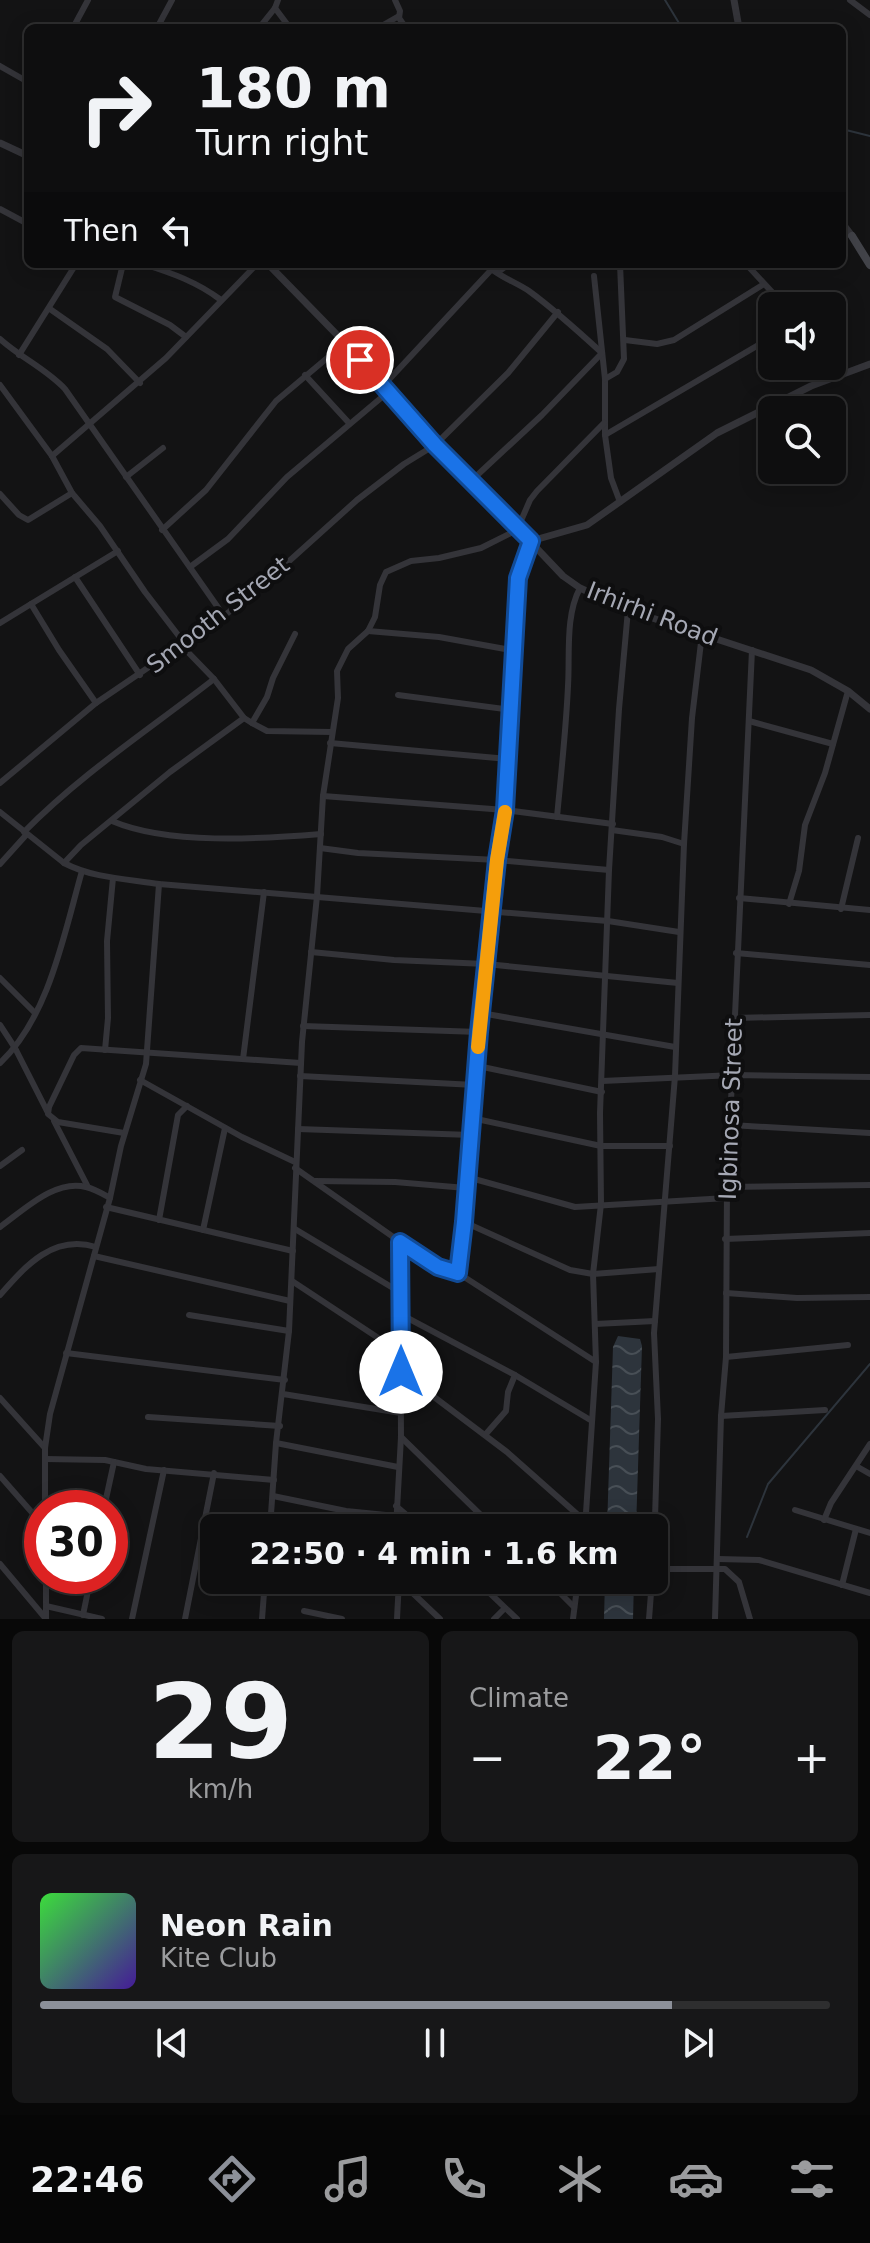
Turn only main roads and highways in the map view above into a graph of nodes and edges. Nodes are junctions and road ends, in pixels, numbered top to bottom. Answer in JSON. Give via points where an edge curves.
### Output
{"nodes":[{"id":1,"x":870,"y":254,"type":"edge"},
{"id":2,"x":870,"y":265,"type":"edge"}],
"edges":[{"from":1,"to":2,"type":"main road","via":[[852,236]]}]}
